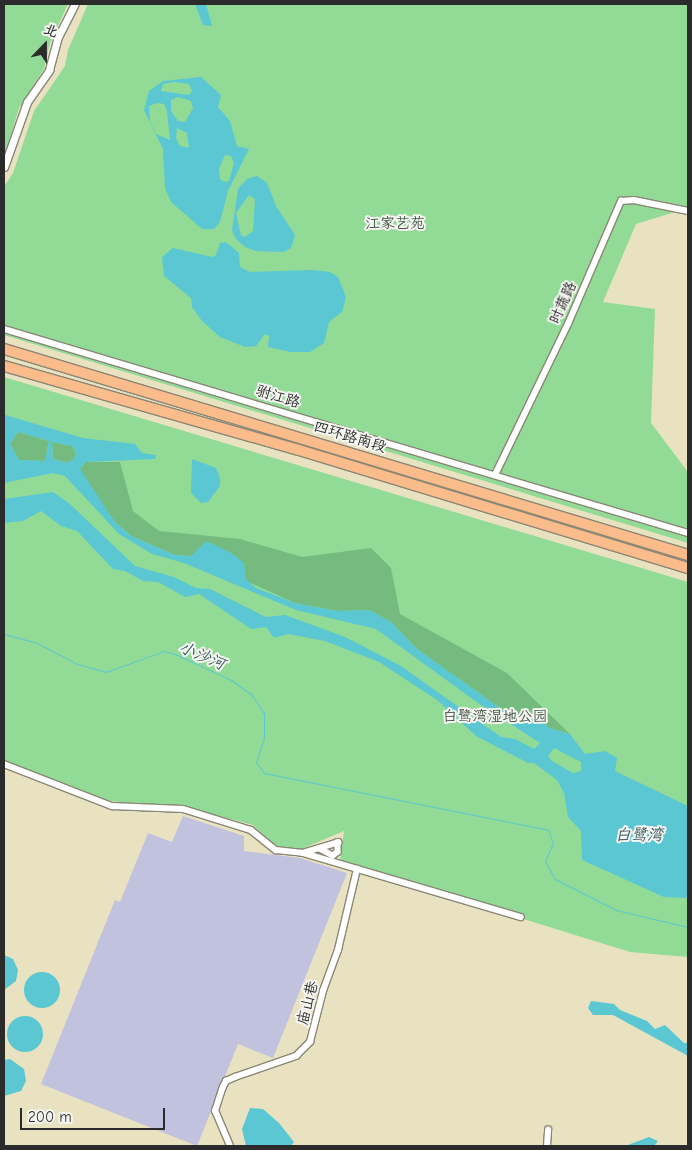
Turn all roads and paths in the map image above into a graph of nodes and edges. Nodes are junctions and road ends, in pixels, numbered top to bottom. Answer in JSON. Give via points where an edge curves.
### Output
{"nodes":[{"id":1,"x":75,"y":4,"type":"edge"},
{"id":2,"x":4,"y":167,"type":"edge"},
{"id":3,"x":688,"y":211,"type":"edge"},
{"id":4,"x":4,"y":329,"type":"edge"},
{"id":5,"x":4,"y":349,"type":"edge"},
{"id":6,"x":4,"y":366,"type":"edge"},
{"id":7,"x":494,"y":475,"type":"junction"},
{"id":8,"x":688,"y":534,"type":"edge"},
{"id":9,"x":688,"y":555,"type":"edge"},
{"id":10,"x":688,"y":568,"type":"edge"},
{"id":11,"x":4,"y":764,"type":"edge"},
{"id":12,"x":320,"y":849,"type":"dead end"},
{"id":13,"x":302,"y":853,"type":"junction"},
{"id":14,"x":357,"y":869,"type":"junction"},
{"id":15,"x":521,"y":917,"type":"dead end"},
{"id":16,"x":548,"y":1130,"type":"dead end"},
{"id":17,"x":230,"y":1146,"type":"edge"},
{"id":18,"x":547,"y":1146,"type":"edge"}],
"edges":[{"from":1,"to":2,"type":"street","via":[[58,37],[49,70],[26,102]]},
{"from":3,"to":7,"type":"street","name":"时蔬路","via":[[634,200],[621,201],[568,324]]},
{"from":4,"to":7,"type":"street","name":"驸江路"},
{"from":5,"to":9,"type":"highway","name":"四环路南段"},
{"from":6,"to":10,"type":"highway","name":"四环路南段","via":[[308,452]]},
{"from":7,"to":8,"type":"street","name":"驸江路"},
{"from":11,"to":13,"type":"street","via":[[112,806],[183,809],[251,830],[276,850]]},
{"from":12,"to":13,"type":"street"},
{"from":13,"to":14,"type":"street"},
{"from":14,"to":15,"type":"street"},
{"from":14,"to":17,"type":"street","name":"庙山巷","via":[[338,950],[322,991],[310,1042],[296,1056],[235,1077],[223,1087],[216,1111]]},
{"from":16,"to":18,"type":"street"}]}
